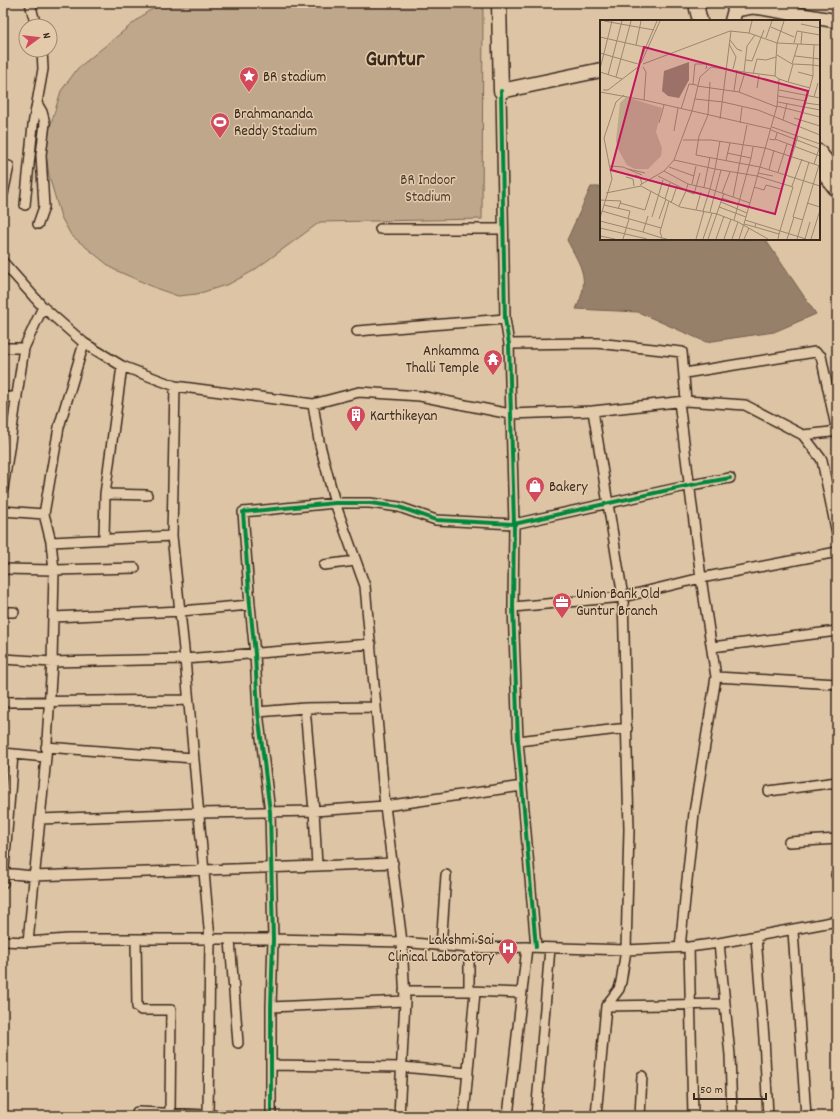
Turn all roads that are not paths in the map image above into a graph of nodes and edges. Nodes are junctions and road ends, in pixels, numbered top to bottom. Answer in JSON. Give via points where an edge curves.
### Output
{"nodes":[{"id":1,"x":30,"y":3,"type":"edge"},
{"id":2,"x":499,"y":3,"type":"edge"},
{"id":3,"x":698,"y":4,"type":"edge"},
{"id":4,"x":733,"y":11,"type":"edge"},
{"id":5,"x":34,"y":18,"type":"edge"},
{"id":6,"x":700,"y":20,"type":"edge"},
{"id":7,"x":837,"y":22,"type":"edge"},
{"id":8,"x":42,"y":58,"type":"edge"},
{"id":9,"x":600,"y":70,"type":"edge"},
{"id":10,"x":501,"y":91,"type":"junction"},
{"id":11,"x":38,"y":105,"type":"junction"},
{"id":12,"x":820,"y":153,"type":"edge"},
{"id":13,"x":9,"y":166,"type":"dead end"},
{"id":14,"x":820,"y":168,"type":"edge"},
{"id":15,"x":837,"y":175,"type":"edge"},
{"id":16,"x":837,"y":190,"type":"edge"},
{"id":17,"x":3,"y":194,"type":"edge"},
{"id":18,"x":25,"y":205,"type":"dead end"},
{"id":19,"x":38,"y":224,"type":"dead end"},
{"id":20,"x":380,"y":229,"type":"dead end"},
{"id":21,"x":503,"y":229,"type":"junction"},
{"id":22,"x":3,"y":262,"type":"edge"},
{"id":23,"x":42,"y":307,"type":"junction"},
{"id":24,"x":505,"y":319,"type":"junction"},
{"id":25,"x":357,"y":331,"type":"dead end"},
{"id":26,"x":84,"y":343,"type":"junction"},
{"id":27,"x":509,"y":344,"type":"junction"},
{"id":28,"x":3,"y":348,"type":"edge"},
{"id":29,"x":24,"y":348,"type":"junction"},
{"id":30,"x":122,"y":366,"type":"junction"},
{"id":31,"x":685,"y":373,"type":"junction"},
{"id":32,"x":175,"y":386,"type":"junction"},
{"id":33,"x":3,"y":397,"type":"edge"},
{"id":34,"x":17,"y":397,"type":"junction"},
{"id":35,"x":683,"y":401,"type":"junction"},
{"id":36,"x":313,"y":404,"type":"junction"},
{"id":37,"x":593,"y":411,"type":"junction"},
{"id":38,"x":510,"y":414,"type":"junction"},
{"id":39,"x":803,"y":435,"type":"junction"},
{"id":40,"x":6,"y":448,"type":"edge"},
{"id":41,"x":730,"y":478,"type":"dead end"},
{"id":42,"x":691,"y":485,"type":"junction"},
{"id":43,"x":3,"y":488,"type":"edge"},
{"id":44,"x":105,"y":494,"type":"junction"},
{"id":45,"x":147,"y":495,"type":"dead end"},
{"id":46,"x":335,"y":502,"type":"junction"},
{"id":47,"x":608,"y":504,"type":"junction"},
{"id":48,"x":3,"y":511,"type":"edge"},
{"id":49,"x":44,"y":514,"type":"junction"},
{"id":50,"x":514,"y":524,"type":"junction"},
{"id":51,"x":837,"y":534,"type":"edge"},
{"id":52,"x":172,"y":536,"type":"junction"},
{"id":53,"x":104,"y":538,"type":"junction"},
{"id":54,"x":51,"y":542,"type":"junction"},
{"id":55,"x":837,"y":552,"type":"edge"},
{"id":56,"x":355,"y":561,"type":"junction"},
{"id":57,"x":324,"y":565,"type":"dead end"},
{"id":58,"x":135,"y":568,"type":"dead end"},
{"id":59,"x":3,"y":569,"type":"edge"},
{"id":60,"x":54,"y":570,"type":"junction"},
{"id":61,"x":701,"y":578,"type":"junction"},
{"id":62,"x":623,"y":597,"type":"junction"},
{"id":63,"x":250,"y":606,"type":"junction"},
{"id":64,"x":513,"y":607,"type":"junction"},
{"id":65,"x":181,"y":611,"type":"junction"},
{"id":66,"x":3,"y":612,"type":"edge"},
{"id":67,"x":14,"y":612,"type":"dead end"},
{"id":68,"x":54,"y":617,"type":"junction"},
{"id":69,"x":837,"y":631,"type":"edge"},
{"id":70,"x":371,"y":644,"type":"junction"},
{"id":71,"x":712,"y":647,"type":"junction"},
{"id":72,"x":255,"y":654,"type":"junction"},
{"id":73,"x":3,"y":659,"type":"edge"},
{"id":74,"x":184,"y":659,"type":"junction"},
{"id":75,"x":52,"y":662,"type":"junction"},
{"id":76,"x":716,"y":678,"type":"junction"},
{"id":77,"x":837,"y":684,"type":"edge"},
{"id":78,"x":188,"y":700,"type":"junction"},
{"id":79,"x":50,"y":701,"type":"junction"},
{"id":80,"x":3,"y":702,"type":"edge"},
{"id":81,"x":305,"y":708,"type":"junction"},
{"id":82,"x":376,"y":708,"type":"junction"},
{"id":83,"x":258,"y":712,"type":"junction"},
{"id":84,"x":627,"y":728,"type":"junction"},
{"id":85,"x":518,"y":741,"type":"junction"},
{"id":86,"x":46,"y":747,"type":"junction"},
{"id":87,"x":3,"y":753,"type":"edge"},
{"id":88,"x":13,"y":754,"type":"junction"},
{"id":89,"x":46,"y":757,"type":"junction"},
{"id":90,"x":193,"y":758,"type":"junction"},
{"id":91,"x":837,"y":782,"type":"edge"},
{"id":92,"x":522,"y":786,"type":"junction"},
{"id":93,"x":769,"y":791,"type":"dead end"},
{"id":94,"x":385,"y":806,"type":"junction"},
{"id":95,"x":270,"y":812,"type":"junction"},
{"id":96,"x":314,"y":812,"type":"junction"},
{"id":97,"x":199,"y":813,"type":"junction"},
{"id":98,"x":40,"y":819,"type":"junction"},
{"id":99,"x":837,"y":839,"type":"edge"},
{"id":100,"x":789,"y":842,"type":"dead end"},
{"id":101,"x":392,"y":863,"type":"junction"},
{"id":102,"x":316,"y":866,"type":"junction"},
{"id":103,"x":271,"y":868,"type":"junction"},
{"id":104,"x":203,"y":870,"type":"junction"},
{"id":105,"x":4,"y":873,"type":"edge"},
{"id":106,"x":446,"y":875,"type":"dead end"},
{"id":107,"x":33,"y":876,"type":"junction"},
{"id":108,"x":3,"y":883,"type":"edge"},
{"id":109,"x":837,"y":921,"type":"edge"},
{"id":110,"x":793,"y":930,"type":"junction"},
{"id":111,"x":756,"y":937,"type":"junction"},
{"id":112,"x":210,"y":938,"type":"junction"},
{"id":113,"x":136,"y":939,"type":"junction"},
{"id":114,"x":273,"y":939,"type":"junction"},
{"id":115,"x":230,"y":940,"type":"junction"},
{"id":116,"x":3,"y":941,"type":"edge"},
{"id":117,"x":28,"y":942,"type":"junction"},
{"id":118,"x":402,"y":942,"type":"junction"},
{"id":119,"x":719,"y":943,"type":"junction"},
{"id":120,"x":441,"y":947,"type":"junction"},
{"id":121,"x":531,"y":947,"type":"junction"},
{"id":122,"x":685,"y":947,"type":"junction"},
{"id":123,"x":469,"y":948,"type":"junction"},
{"id":124,"x":550,"y":948,"type":"junction"},
{"id":125,"x":626,"y":950,"type":"junction"},
{"id":126,"x":404,"y":991,"type":"junction"},
{"id":127,"x":472,"y":992,"type":"junction"},
{"id":128,"x":521,"y":993,"type":"junction"},
{"id":129,"x":405,"y":1001,"type":"junction"},
{"id":130,"x":725,"y":1004,"type":"junction"},
{"id":131,"x":606,"y":1006,"type":"junction"},
{"id":132,"x":690,"y":1006,"type":"junction"},
{"id":133,"x":271,"y":1007,"type":"junction"},
{"id":134,"x":238,"y":1043,"type":"dead end"},
{"id":135,"x":271,"y":1065,"type":"junction"},
{"id":136,"x":402,"y":1067,"type":"junction"},
{"id":137,"x":468,"y":1073,"type":"junction"},
{"id":138,"x":642,"y":1076,"type":"dead end"},
{"id":139,"x":138,"y":1112,"type":"dead end"},
{"id":140,"x":170,"y":1112,"type":"junction"},
{"id":141,"x":208,"y":1115,"type":"edge"},
{"id":142,"x":232,"y":1116,"type":"edge"},
{"id":143,"x":271,"y":1116,"type":"edge"},
{"id":144,"x":399,"y":1116,"type":"edge"},
{"id":145,"x":464,"y":1116,"type":"edge"},
{"id":146,"x":508,"y":1116,"type":"edge"},
{"id":147,"x":536,"y":1116,"type":"edge"},
{"id":148,"x":596,"y":1116,"type":"edge"},
{"id":149,"x":640,"y":1116,"type":"edge"},
{"id":150,"x":693,"y":1116,"type":"edge"},
{"id":151,"x":732,"y":1116,"type":"edge"},
{"id":152,"x":768,"y":1116,"type":"edge"},
{"id":153,"x":806,"y":1116,"type":"edge"}],
"edges":[{"from":1,"to":5,"type":"street"},
{"from":2,"to":10,"type":"main road"},
{"from":3,"to":6,"type":"main road"},
{"from":4,"to":7,"type":"main road","via":[[752,7],[762,8]]},
{"from":8,"to":11,"type":"street"},
{"from":9,"to":10,"type":"main road"},
{"from":10,"to":21,"type":"street"},
{"from":11,"to":18,"type":"street","via":[[32,133]]},
{"from":11,"to":19,"type":"street","via":[[45,118],[41,155],[44,207]]},
{"from":12,"to":15,"type":"main road"},
{"from":13,"to":17,"type":"street"},
{"from":14,"to":16,"type":"main road"},
{"from":20,"to":21,"type":"street"},
{"from":21,"to":24,"type":"street"},
{"from":22,"to":23,"type":"street"},
{"from":23,"to":26,"type":"street"},
{"from":23,"to":29,"type":"street"},
{"from":24,"to":25,"type":"street"},
{"from":24,"to":27,"type":"street"},
{"from":26,"to":30,"type":"street"},
{"from":26,"to":49,"type":"street","via":[[59,427]]},
{"from":27,"to":31,"type":"street","via":[[596,343],[682,352]]},
{"from":27,"to":38,"type":"street"},
{"from":28,"to":29,"type":"street"},
{"from":29,"to":34,"type":"street"},
{"from":30,"to":32,"type":"street"},
{"from":30,"to":44,"type":"street"},
{"from":31,"to":35,"type":"street"},
{"from":31,"to":39,"type":"street","via":[[815,352],[821,356],[836,427],[831,432]]},
{"from":32,"to":36,"type":"street"},
{"from":32,"to":52,"type":"street"},
{"from":33,"to":34,"type":"street"},
{"from":34,"to":40,"type":"street"},
{"from":35,"to":37,"type":"street"},
{"from":35,"to":39,"type":"street","via":[[745,405]]},
{"from":35,"to":42,"type":"street"},
{"from":36,"to":38,"type":"street","via":[[359,392],[420,396]]},
{"from":36,"to":46,"type":"street","via":[[319,441]]},
{"from":37,"to":38,"type":"street"},
{"from":37,"to":47,"type":"street"},
{"from":38,"to":50,"type":"street"},
{"from":39,"to":51,"type":"street","via":[[822,460]]},
{"from":40,"to":43,"type":"street"},
{"from":41,"to":42,"type":"street"},
{"from":42,"to":47,"type":"street"},
{"from":42,"to":61,"type":"street"},
{"from":44,"to":45,"type":"street"},
{"from":44,"to":53,"type":"street"},
{"from":46,"to":50,"type":"street","via":[[370,503],[399,508],[436,520]]},
{"from":46,"to":56,"type":"street"},
{"from":46,"to":63,"type":"street","via":[[243,512]]},
{"from":47,"to":50,"type":"street"},
{"from":47,"to":62,"type":"street"},
{"from":48,"to":49,"type":"street"},
{"from":49,"to":54,"type":"street"},
{"from":50,"to":64,"type":"street"},
{"from":52,"to":53,"type":"street"},
{"from":52,"to":65,"type":"street"},
{"from":53,"to":54,"type":"street"},
{"from":54,"to":60,"type":"street"},
{"from":55,"to":61,"type":"street"},
{"from":56,"to":57,"type":"street"},
{"from":56,"to":70,"type":"street","via":[[365,586]]},
{"from":58,"to":60,"type":"street"},
{"from":59,"to":60,"type":"street"},
{"from":60,"to":68,"type":"street"},
{"from":61,"to":62,"type":"street"},
{"from":61,"to":71,"type":"street"},
{"from":62,"to":64,"type":"street"},
{"from":62,"to":84,"type":"street"},
{"from":63,"to":65,"type":"street"},
{"from":63,"to":72,"type":"street"},
{"from":64,"to":85,"type":"street"},
{"from":65,"to":68,"type":"street"},
{"from":65,"to":74,"type":"street"},
{"from":66,"to":67,"type":"street"},
{"from":68,"to":75,"type":"street"},
{"from":69,"to":71,"type":"street"},
{"from":70,"to":72,"type":"street"},
{"from":70,"to":82,"type":"street"},
{"from":71,"to":76,"type":"street"},
{"from":72,"to":74,"type":"street"},
{"from":72,"to":83,"type":"street"},
{"from":73,"to":75,"type":"street"},
{"from":74,"to":75,"type":"street"},
{"from":74,"to":78,"type":"street"},
{"from":75,"to":79,"type":"street"},
{"from":76,"to":77,"type":"street"},
{"from":76,"to":122,"type":"street","via":[[694,813]]},
{"from":78,"to":79,"type":"street"},
{"from":78,"to":90,"type":"street"},
{"from":79,"to":80,"type":"street"},
{"from":79,"to":86,"type":"street"},
{"from":81,"to":82,"type":"street"},
{"from":81,"to":83,"type":"street"},
{"from":81,"to":96,"type":"street"},
{"from":82,"to":94,"type":"street"},
{"from":83,"to":95,"type":"street"},
{"from":84,"to":85,"type":"street"},
{"from":84,"to":125,"type":"street","via":[[629,829]]},
{"from":85,"to":92,"type":"street"},
{"from":86,"to":89,"type":"street"},
{"from":86,"to":90,"type":"street"},
{"from":87,"to":88,"type":"street"},
{"from":88,"to":89,"type":"street"},
{"from":88,"to":105,"type":"street"},
{"from":89,"to":98,"type":"street"},
{"from":90,"to":97,"type":"street"},
{"from":91,"to":93,"type":"street"},
{"from":92,"to":94,"type":"street"},
{"from":92,"to":121,"type":"street"},
{"from":94,"to":96,"type":"street"},
{"from":94,"to":101,"type":"street"},
{"from":95,"to":96,"type":"street"},
{"from":95,"to":97,"type":"street"},
{"from":95,"to":103,"type":"street"},
{"from":96,"to":102,"type":"street"},
{"from":97,"to":98,"type":"street"},
{"from":97,"to":104,"type":"street"},
{"from":98,"to":107,"type":"street"},
{"from":99,"to":100,"type":"street"},
{"from":101,"to":102,"type":"street"},
{"from":101,"to":118,"type":"street"},
{"from":102,"to":103,"type":"street"},
{"from":103,"to":104,"type":"street"},
{"from":103,"to":114,"type":"street"},
{"from":104,"to":107,"type":"street"},
{"from":104,"to":112,"type":"street"},
{"from":105,"to":107,"type":"street"},
{"from":105,"to":108,"type":"street"},
{"from":106,"to":120,"type":"street"},
{"from":107,"to":117,"type":"street"},
{"from":109,"to":110,"type":"street"},
{"from":110,"to":111,"type":"street"},
{"from":110,"to":153,"type":"street"},
{"from":111,"to":119,"type":"street"},
{"from":111,"to":152,"type":"street"},
{"from":112,"to":113,"type":"street"},
{"from":112,"to":115,"type":"street"},
{"from":112,"to":141,"type":"street"},
{"from":113,"to":117,"type":"street"},
{"from":113,"to":140,"type":"street","via":[[137,1007],[141,1010],[171,1010]]},
{"from":114,"to":115,"type":"street"},
{"from":114,"to":118,"type":"street"},
{"from":114,"to":133,"type":"street"},
{"from":115,"to":134,"type":"street"},
{"from":116,"to":117,"type":"street"},
{"from":118,"to":120,"type":"street"},
{"from":118,"to":126,"type":"street"},
{"from":119,"to":122,"type":"street"},
{"from":119,"to":130,"type":"street"},
{"from":120,"to":123,"type":"street"},
{"from":121,"to":123,"type":"street"},
{"from":121,"to":124,"type":"street"},
{"from":121,"to":128,"type":"street"},
{"from":122,"to":125,"type":"street"},
{"from":122,"to":132,"type":"street"},
{"from":123,"to":127,"type":"street"},
{"from":124,"to":125,"type":"street"},
{"from":124,"to":147,"type":"street"},
{"from":125,"to":131,"type":"street","via":[[619,988]]},
{"from":126,"to":127,"type":"street"},
{"from":126,"to":129,"type":"street"},
{"from":127,"to":128,"type":"street"},
{"from":127,"to":137,"type":"street"},
{"from":128,"to":146,"type":"street"},
{"from":129,"to":133,"type":"street"},
{"from":129,"to":136,"type":"street"},
{"from":130,"to":132,"type":"street"},
{"from":130,"to":151,"type":"street"},
{"from":131,"to":132,"type":"street"},
{"from":131,"to":148,"type":"street"},
{"from":132,"to":150,"type":"street"},
{"from":133,"to":135,"type":"street"},
{"from":135,"to":136,"type":"street"},
{"from":135,"to":143,"type":"street"},
{"from":136,"to":137,"type":"street"},
{"from":136,"to":144,"type":"street"},
{"from":137,"to":145,"type":"street"},
{"from":138,"to":149,"type":"street"},
{"from":139,"to":140,"type":"street"},
{"from":140,"to":141,"type":"street"},
{"from":141,"to":142,"type":"street"}]}
